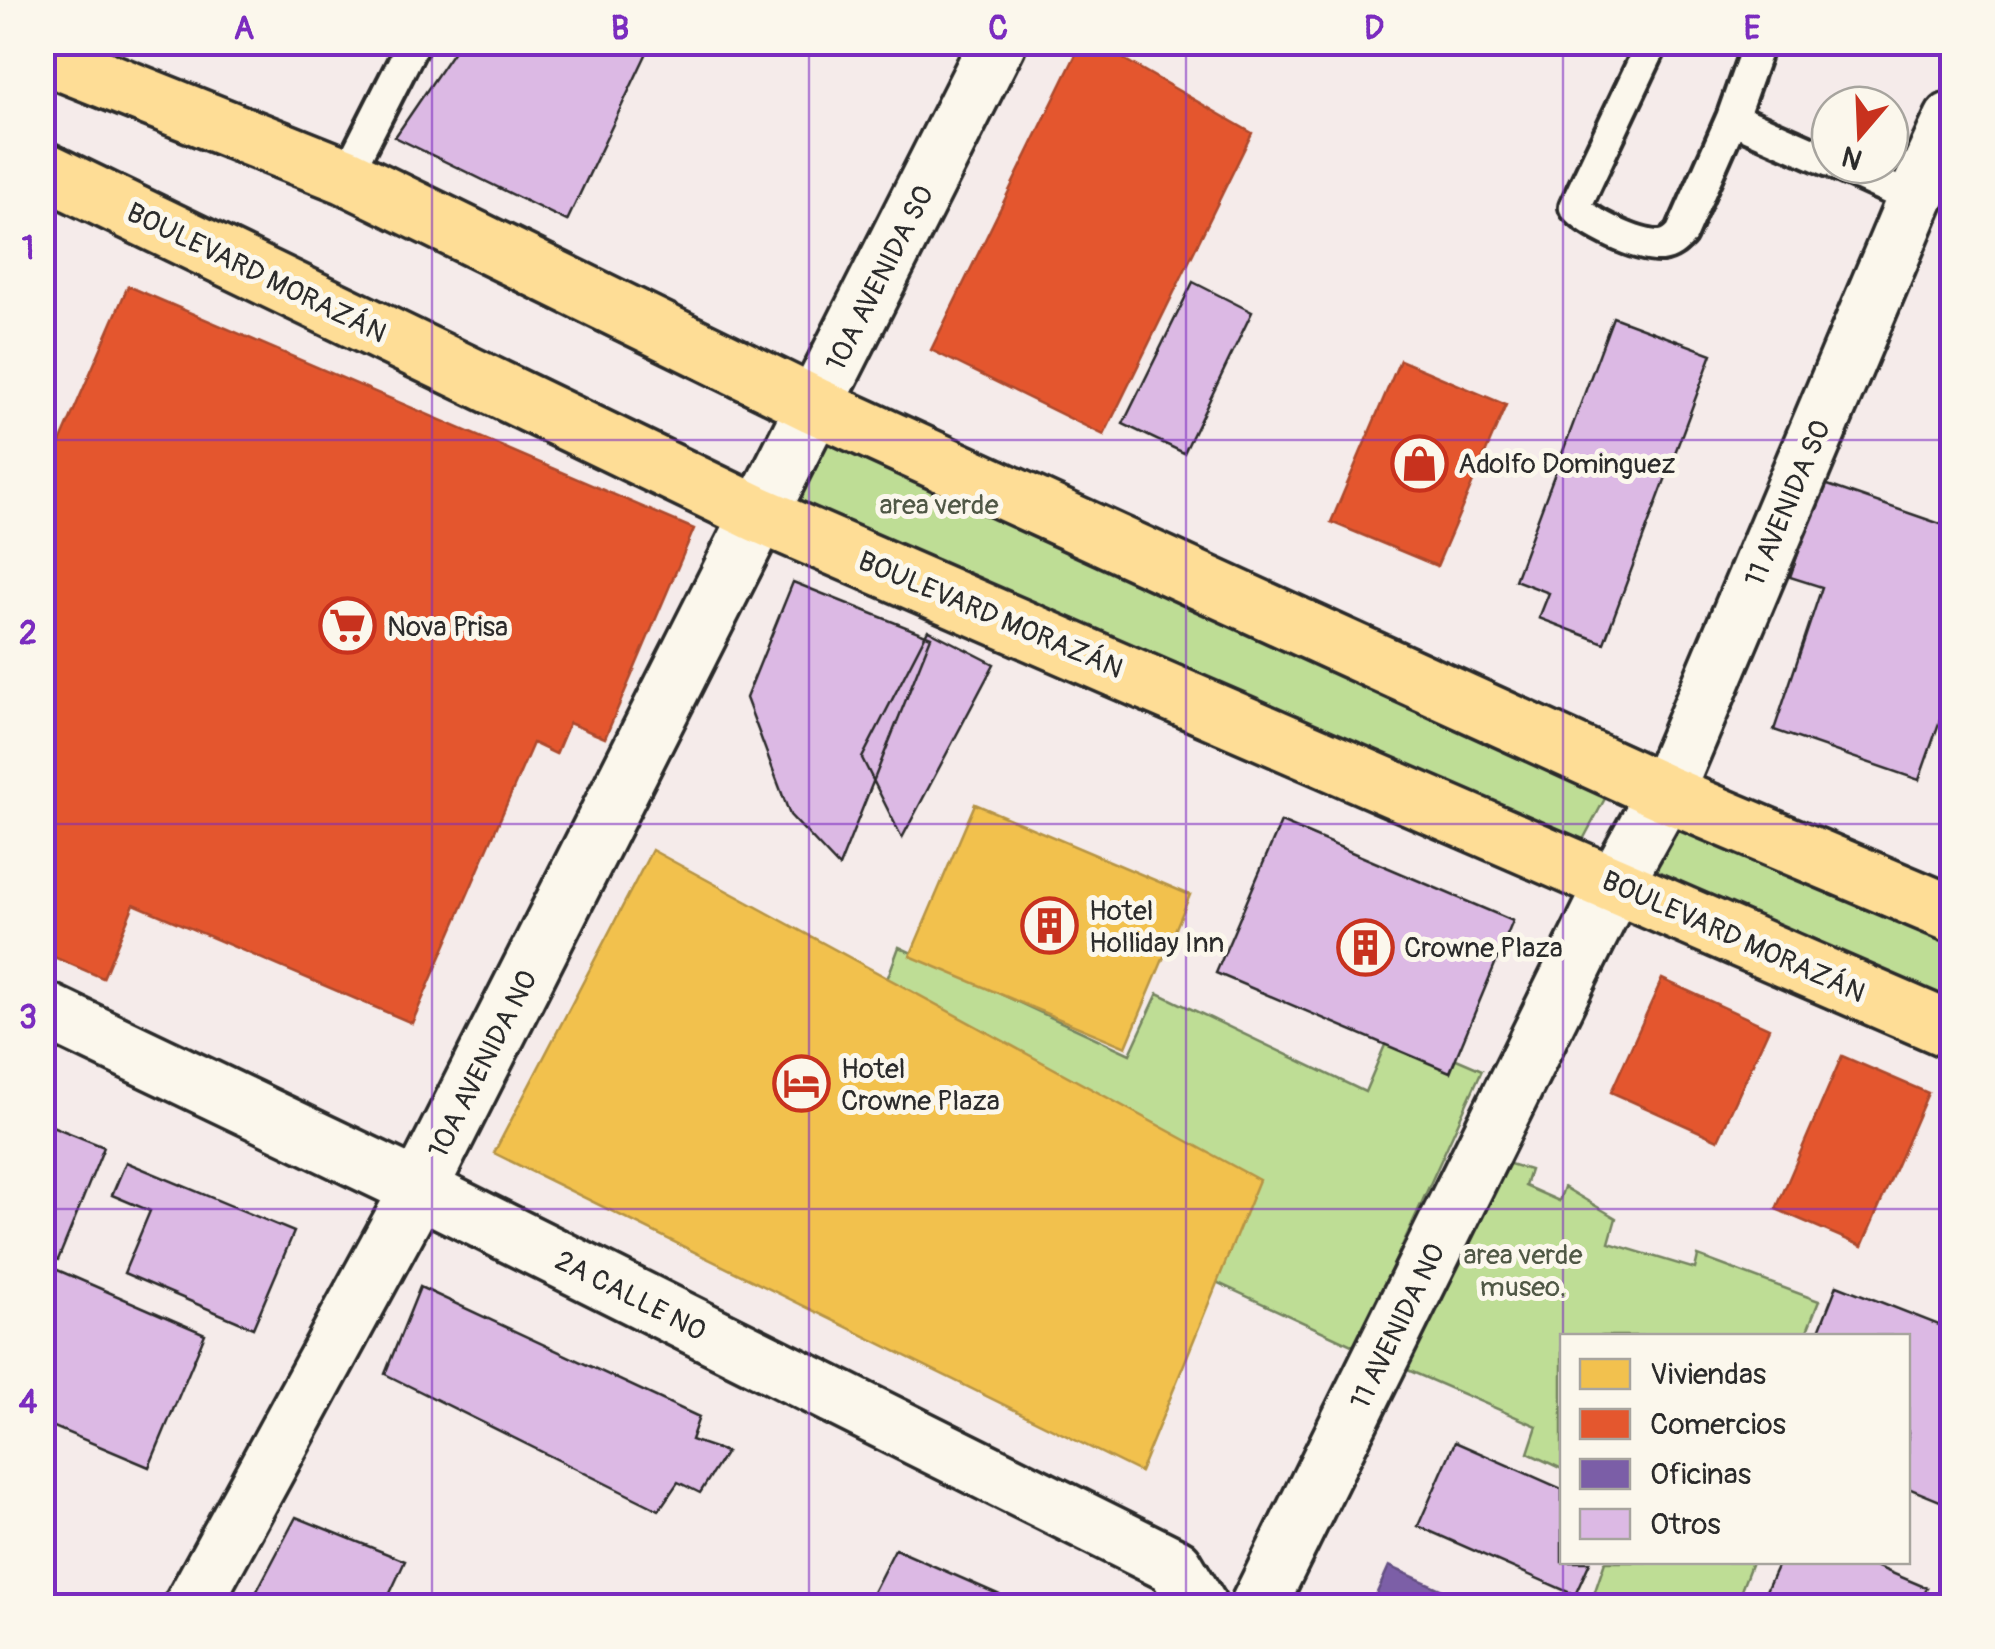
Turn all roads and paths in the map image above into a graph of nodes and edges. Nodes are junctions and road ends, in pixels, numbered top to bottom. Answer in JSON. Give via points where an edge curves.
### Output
{"nodes":[{"id":1,"x":414,"y":42,"type":"edge"},
{"id":2,"x":998,"y":42,"type":"edge"},
{"id":3,"x":1653,"y":42,"type":"edge"},
{"id":4,"x":1759,"y":42,"type":"edge"},
{"id":5,"x":42,"y":62,"type":"edge"},
{"id":6,"x":1732,"y":118,"type":"junction"},
{"id":7,"x":1952,"y":120,"type":"edge"},
{"id":8,"x":1810,"y":152,"type":"edge"},
{"id":9,"x":42,"y":169,"type":"edge"},
{"id":10,"x":346,"y":176,"type":"junction"},
{"id":11,"x":1882,"y":185,"type":"edge"},
{"id":12,"x":1915,"y":200,"type":"junction"},
{"id":13,"x":814,"y":406,"type":"junction"},
{"id":14,"x":758,"y":514,"type":"junction"},
{"id":15,"x":1664,"y":793,"type":"junction"},
{"id":16,"x":1616,"y":884,"type":"junction"},
{"id":17,"x":1952,"y":914,"type":"edge"},
{"id":18,"x":42,"y":1009,"type":"edge"},
{"id":19,"x":1952,"y":1031,"type":"edge"},
{"id":20,"x":420,"y":1189,"type":"junction"},
{"id":21,"x":192,"y":1606,"type":"edge"},
{"id":22,"x":1199,"y":1606,"type":"edge"},
{"id":23,"x":1258,"y":1606,"type":"edge"}],
"edges":[{"from":1,"to":10,"type":"lane"},
{"from":2,"to":13,"type":"street","name":"10A AVENIDA SO"},
{"from":3,"to":6,"type":"lane","via":[[1575,207],[1583,217],[1657,246],[1670,244],[1681,234]]},
{"from":4,"to":6,"type":"lane"},
{"from":5,"to":10,"type":"main road","via":[[60,62]]},
{"from":6,"to":8,"type":"lane"},
{"from":7,"to":12,"type":"street","name":"11 AVENIDA SO"},
{"from":9,"to":14,"type":"main road","name":"BOULEVARD MORAZÁN"},
{"from":10,"to":13,"type":"main road"},
{"from":11,"to":12,"type":"lane"},
{"from":12,"to":15,"type":"street","name":"11 AVENIDA SO"},
{"from":13,"to":14,"type":"street","name":"10A AVENIDA SO"},
{"from":13,"to":15,"type":"main road"},
{"from":14,"to":16,"type":"main road","name":"BOULEVARD MORAZÁN"},
{"from":14,"to":20,"type":"street","name":"10A AVENIDA NO"},
{"from":15,"to":16,"type":"street","name":"11 AVENIDA SO"},
{"from":15,"to":17,"type":"main road"},
{"from":16,"to":19,"type":"main road","name":"BOULEVARD MORAZÁN"},
{"from":16,"to":23,"type":"street","name":"11 AVENIDA NO"},
{"from":18,"to":20,"type":"street","name":"2A CALLE NO"},
{"from":20,"to":21,"type":"street","name":"10A AVENIDA NO"},
{"from":20,"to":22,"type":"street","name":"2A CALLE NO","via":[[1174,1566]]}]}
